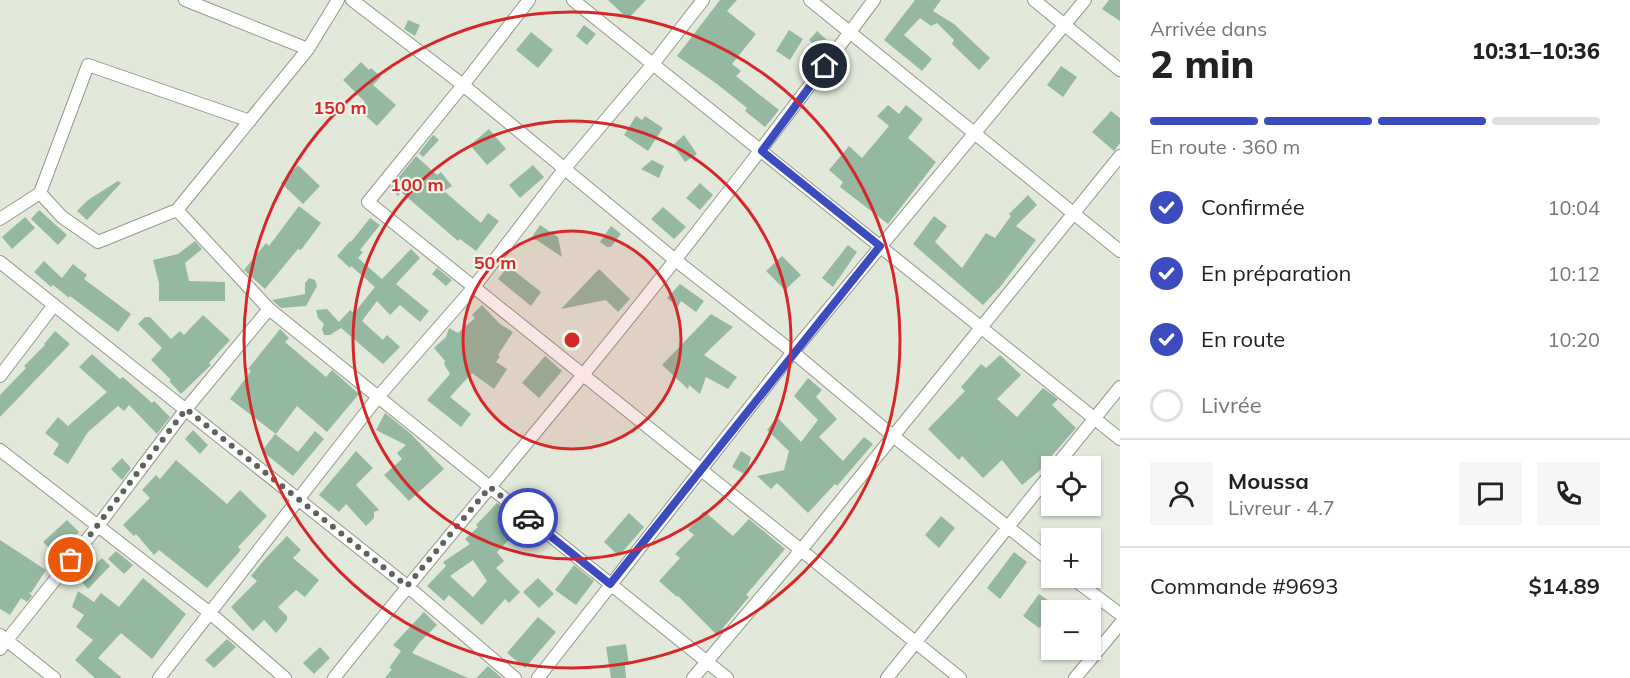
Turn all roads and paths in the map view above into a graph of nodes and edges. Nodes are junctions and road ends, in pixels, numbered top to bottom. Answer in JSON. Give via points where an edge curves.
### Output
{"nodes":[{"id":1,"x":185,"y":0,"type":"edge"},
{"id":2,"x":338,"y":0,"type":"edge"},
{"id":3,"x":352,"y":0,"type":"edge"},
{"id":4,"x":529,"y":0,"type":"edge"},
{"id":5,"x":573,"y":0,"type":"edge"},
{"id":6,"x":703,"y":0,"type":"edge"},
{"id":7,"x":810,"y":0,"type":"edge"},
{"id":8,"x":874,"y":0,"type":"edge"},
{"id":9,"x":1034,"y":0,"type":"edge"},
{"id":10,"x":1085,"y":0,"type":"edge"},
{"id":11,"x":1064,"y":25,"type":"junction"},
{"id":12,"x":850,"y":32,"type":"junction"},
{"id":13,"x":308,"y":49,"type":"junction"},
{"id":14,"x":653,"y":64,"type":"junction"},
{"id":15,"x":1120,"y":70,"type":"edge"},
{"id":16,"x":464,"y":85,"type":"junction"},
{"id":17,"x":250,"y":121,"type":"junction"},
{"id":18,"x":975,"y":132,"type":"junction"},
{"id":19,"x":762,"y":151,"type":"junction"},
{"id":20,"x":1120,"y":156,"type":"edge"},
{"id":21,"x":565,"y":168,"type":"junction"},
{"id":22,"x":40,"y":193,"type":"junction"},
{"id":23,"x":177,"y":210,"type":"junction"},
{"id":24,"x":1074,"y":213,"type":"junction"},
{"id":25,"x":0,"y":219,"type":"edge"},
{"id":26,"x":880,"y":246,"type":"junction"},
{"id":27,"x":1120,"y":251,"type":"edge"},
{"id":28,"x":674,"y":259,"type":"junction"},
{"id":29,"x":0,"y":262,"type":"edge"},
{"id":30,"x":474,"y":287,"type":"junction"},
{"id":31,"x":54,"y":305,"type":"junction"},
{"id":32,"x":269,"y":309,"type":"junction"},
{"id":33,"x":982,"y":327,"type":"junction"},
{"id":34,"x":793,"y":352,"type":"junction"},
{"id":35,"x":583,"y":375,"type":"junction"},
{"id":36,"x":0,"y":376,"type":"edge"},
{"id":37,"x":1120,"y":387,"type":"edge"},
{"id":38,"x":378,"y":397,"type":"junction"},
{"id":39,"x":186,"y":409,"type":"junction"},
{"id":40,"x":1095,"y":418,"type":"junction"},
{"id":41,"x":893,"y":436,"type":"junction"},
{"id":42,"x":1120,"y":438,"type":"edge"},
{"id":43,"x":0,"y":450,"type":"edge"},
{"id":44,"x":1064,"y":456,"type":"edge"},
{"id":45,"x":702,"y":470,"type":"junction"},
{"id":46,"x":1041,"y":485,"type":"edge"},
{"id":47,"x":490,"y":487,"type":"junction"},
{"id":48,"x":298,"y":499,"type":"junction"},
{"id":49,"x":97,"y":527,"type":"junction"},
{"id":50,"x":1007,"y":527,"type":"junction"},
{"id":51,"x":801,"y":550,"type":"junction"},
{"id":52,"x":1041,"y":553,"type":"edge"},
{"id":53,"x":610,"y":584,"type":"junction"},
{"id":54,"x":407,"y":586,"type":"junction"},
{"id":55,"x":1085,"y":588,"type":"edge"},
{"id":56,"x":210,"y":613,"type":"junction"},
{"id":57,"x":1120,"y":614,"type":"edge"},
{"id":58,"x":1120,"y":624,"type":"edge"},
{"id":59,"x":2,"y":642,"type":"edge"},
{"id":60,"x":916,"y":642,"type":"junction"},
{"id":61,"x":707,"y":662,"type":"junction"},
{"id":62,"x":54,"y":678,"type":"edge"},
{"id":63,"x":159,"y":678,"type":"edge"},
{"id":64,"x":285,"y":678,"type":"edge"},
{"id":65,"x":334,"y":678,"type":"edge"},
{"id":66,"x":515,"y":678,"type":"edge"},
{"id":67,"x":538,"y":678,"type":"edge"},
{"id":68,"x":693,"y":678,"type":"edge"},
{"id":69,"x":727,"y":678,"type":"edge"},
{"id":70,"x":887,"y":678,"type":"edge"},
{"id":71,"x":960,"y":678,"type":"edge"},
{"id":72,"x":1076,"y":678,"type":"edge"}],
"edges":[{"from":1,"to":13,"type":"street"},
{"from":2,"to":13,"type":"street"},
{"from":3,"to":16,"type":"street"},
{"from":4,"to":16,"type":"street"},
{"from":5,"to":14,"type":"street"},
{"from":6,"to":14,"type":"street"},
{"from":7,"to":12,"type":"street"},
{"from":8,"to":12,"type":"street"},
{"from":9,"to":11,"type":"street"},
{"from":10,"to":11,"type":"street"},
{"from":11,"to":15,"type":"street"},
{"from":11,"to":18,"type":"street"},
{"from":12,"to":18,"type":"street"},
{"from":12,"to":19,"type":"street"},
{"from":13,"to":17,"type":"street"},
{"from":14,"to":19,"type":"street"},
{"from":14,"to":21,"type":"street"},
{"from":16,"to":21,"type":"street"},
{"from":16,"to":30,"type":"street","via":[[368,202]]},
{"from":17,"to":22,"type":"street","via":[[88,65]]},
{"from":17,"to":23,"type":"street"},
{"from":18,"to":24,"type":"street"},
{"from":18,"to":26,"type":"street"},
{"from":19,"to":26,"type":"street"},
{"from":19,"to":28,"type":"street"},
{"from":20,"to":24,"type":"street"},
{"from":21,"to":28,"type":"street"},
{"from":21,"to":30,"type":"street"},
{"from":22,"to":23,"type":"street","via":[[62,217],[98,242]]},
{"from":22,"to":25,"type":"street"},
{"from":23,"to":32,"type":"street"},
{"from":24,"to":27,"type":"street"},
{"from":24,"to":33,"type":"street"},
{"from":26,"to":33,"type":"street"},
{"from":26,"to":34,"type":"street"},
{"from":28,"to":34,"type":"street"},
{"from":28,"to":35,"type":"street"},
{"from":29,"to":31,"type":"street"},
{"from":30,"to":35,"type":"street"},
{"from":30,"to":38,"type":"street"},
{"from":31,"to":36,"type":"street"},
{"from":31,"to":39,"type":"street"},
{"from":32,"to":38,"type":"street"},
{"from":32,"to":39,"type":"street"},
{"from":33,"to":40,"type":"street"},
{"from":33,"to":41,"type":"street"},
{"from":34,"to":41,"type":"street"},
{"from":34,"to":45,"type":"street"},
{"from":35,"to":45,"type":"street"},
{"from":35,"to":47,"type":"street"},
{"from":37,"to":40,"type":"street"},
{"from":38,"to":47,"type":"street"},
{"from":38,"to":48,"type":"street"},
{"from":39,"to":48,"type":"street"},
{"from":39,"to":49,"type":"street"},
{"from":40,"to":42,"type":"street"},
{"from":40,"to":44,"type":"street"},
{"from":41,"to":50,"type":"street"},
{"from":41,"to":51,"type":"street"},
{"from":43,"to":49,"type":"street"},
{"from":45,"to":51,"type":"street"},
{"from":45,"to":53,"type":"street"},
{"from":46,"to":50,"type":"street"},
{"from":47,"to":53,"type":"street"},
{"from":47,"to":54,"type":"street"},
{"from":48,"to":54,"type":"street"},
{"from":48,"to":56,"type":"street"},
{"from":49,"to":56,"type":"street"},
{"from":49,"to":59,"type":"street"},
{"from":50,"to":52,"type":"street"},
{"from":50,"to":60,"type":"street"},
{"from":51,"to":60,"type":"street"},
{"from":51,"to":61,"type":"street"},
{"from":53,"to":61,"type":"street"},
{"from":53,"to":67,"type":"street"},
{"from":54,"to":65,"type":"street"},
{"from":54,"to":66,"type":"street"},
{"from":55,"to":57,"type":"street"},
{"from":56,"to":63,"type":"street"},
{"from":56,"to":64,"type":"street"},
{"from":58,"to":72,"type":"street"},
{"from":59,"to":62,"type":"street"},
{"from":60,"to":70,"type":"street"},
{"from":60,"to":71,"type":"street"},
{"from":61,"to":68,"type":"street"},
{"from":61,"to":69,"type":"street"}]}
